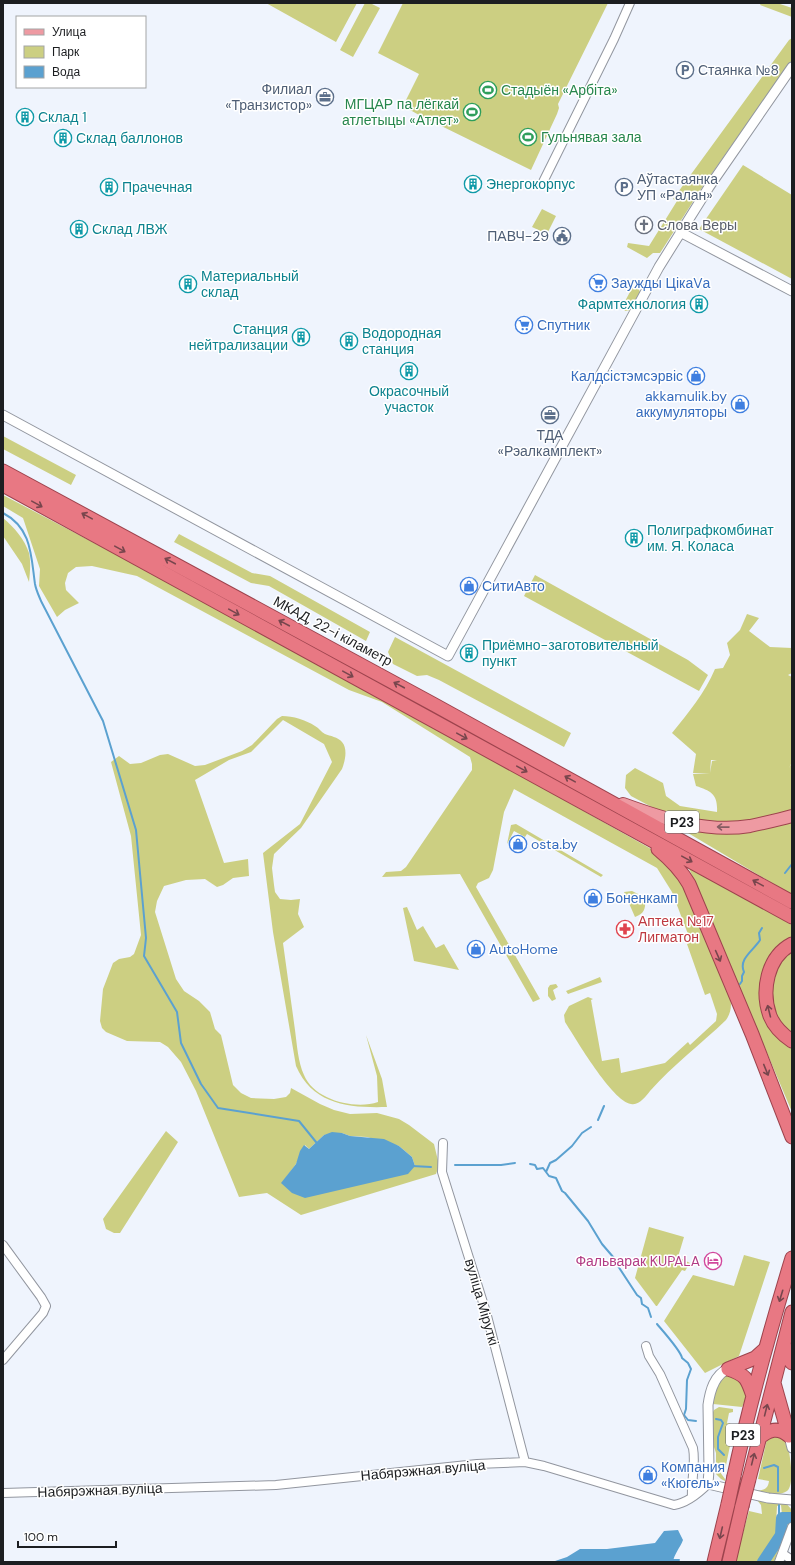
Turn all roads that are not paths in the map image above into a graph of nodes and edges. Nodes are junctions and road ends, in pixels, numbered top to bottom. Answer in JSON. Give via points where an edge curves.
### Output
{"nodes":[{"id":1,"x":630,"y":3,"type":"edge"},
{"id":2,"x":792,"y":67,"type":"edge"},
{"id":3,"x":792,"y":77,"type":"edge"},
{"id":4,"x":542,"y":184,"type":"dead end"},
{"id":5,"x":690,"y":216,"type":"junction"},
{"id":6,"x":680,"y":232,"type":"junction"},
{"id":7,"x":792,"y":291,"type":"edge"},
{"id":8,"x":3,"y":415,"type":"edge"},
{"id":9,"x":3,"y":471,"type":"edge"},
{"id":10,"x":3,"y":485,"type":"edge"},
{"id":11,"x":604,"y":798,"type":"junction"},
{"id":12,"x":792,"y":816,"type":"edge"},
{"id":13,"x":635,"y":830,"type":"junction"},
{"id":14,"x":792,"y":902,"type":"edge"},
{"id":15,"x":792,"y":917,"type":"edge"},
{"id":16,"x":792,"y":944,"type":"edge"},
{"id":17,"x":792,"y":1041,"type":"edge"},
{"id":18,"x":792,"y":1137,"type":"edge"},
{"id":19,"x":443,"y":1143,"type":"dead end"},
{"id":20,"x":3,"y":1245,"type":"edge"},
{"id":21,"x":792,"y":1258,"type":"edge"},
{"id":22,"x":792,"y":1312,"type":"edge"},
{"id":23,"x":784,"y":1341,"type":"junction"},
{"id":24,"x":646,"y":1346,"type":"dead end"},
{"id":25,"x":765,"y":1349,"type":"junction"},
{"id":26,"x":3,"y":1360,"type":"edge"},
{"id":27,"x":792,"y":1363,"type":"edge"},
{"id":28,"x":792,"y":1368,"type":"edge"},
{"id":29,"x":728,"y":1369,"type":"junction"},
{"id":30,"x":773,"y":1380,"type":"junction"},
{"id":31,"x":753,"y":1396,"type":"junction"},
{"id":32,"x":758,"y":1439,"type":"junction"},
{"id":33,"x":790,"y":1442,"type":"edge"},
{"id":34,"x":525,"y":1462,"type":"junction"},
{"id":35,"x":708,"y":1484,"type":"junction"},
{"id":36,"x":3,"y":1493,"type":"edge"},
{"id":37,"x":692,"y":1497,"type":"junction"},
{"id":38,"x":792,"y":1500,"type":"edge"},
{"id":39,"x":792,"y":1527,"type":"edge"},
{"id":40,"x":781,"y":1558,"type":"edge"},
{"id":41,"x":792,"y":1560,"type":"edge"},
{"id":42,"x":714,"y":1562,"type":"edge"},
{"id":43,"x":729,"y":1562,"type":"edge"}],
"edges":[{"from":1,"to":4,"type":"street"},
{"from":2,"to":5,"type":"street"},
{"from":3,"to":5,"type":"street","via":[[713,190]]},
{"from":5,"to":6,"type":"street"},
{"from":6,"to":7,"type":"street"},
{"from":6,"to":8,"type":"street","via":[[448,656]]},
{"from":11,"to":9,"type":"highway","name":"МКАД, 22-і кіламетр","one_way":true},
{"from":10,"to":13,"type":"highway","one_way":true},
{"from":12,"to":11,"type":"main road","number":"Р23","one_way":true,"via":[[749,826],[698,826]]},
{"from":14,"to":11,"type":"highway","name":"МКАД, 22-і кіламетр","one_way":true},
{"from":13,"to":15,"type":"highway","one_way":true},
{"from":13,"to":18,"type":"highway","number":"Р23","one_way":true,"via":[[683,874],[758,1048]]},
{"from":17,"to":16,"type":"highway","one_way":true,"via":[[774,1023],[766,992],[774,960]]},
{"from":19,"to":34,"type":"street","name":"вуліца Міруткі","via":[[442,1172],[486,1312]]},
{"from":20,"to":26,"type":"street","via":[[46,1306],[43,1313]]},
{"from":21,"to":25,"type":"highway","number":"Р23","one_way":true},
{"from":22,"to":23,"type":"highway","number":"Р23"},
{"from":23,"to":27,"type":"highway","via":[[787,1357]]},
{"from":23,"to":30,"type":"highway","number":"Р23"},
{"from":24,"to":37,"type":"street","via":[[693,1448]]},
{"from":25,"to":29,"type":"highway","via":[[755,1358]]},
{"from":25,"to":31,"type":"highway","number":"Р23"},
{"from":28,"to":30,"type":"highway"},
{"from":29,"to":31,"type":"highway","via":[[747,1379]]},
{"from":29,"to":35,"type":"street","via":[[717,1378],[708,1405]]},
{"from":32,"to":30,"type":"highway","number":"Р23","one_way":true},
{"from":30,"to":33,"type":"highway"},
{"from":31,"to":42,"type":"highway","number":"Р23","one_way":true,"bridge":true},
{"from":32,"to":33,"type":"highway","via":[[766,1432],[779,1430]]},
{"from":43,"to":32,"type":"highway","number":"Р23","one_way":true,"bridge":true},
{"from":34,"to":36,"type":"street","name":"Набярэжная вуліца","via":[[477,1464],[276,1485]]},
{"from":34,"to":37,"type":"street","name":"Набярэжная вуліца","via":[[670,1505],[679,1505]]},
{"from":35,"to":37,"type":"street","name":"Набярэжная вуліца"},
{"from":35,"to":38,"type":"street","via":[[768,1498]]},
{"from":39,"to":40,"type":"street"},
{"from":40,"to":41,"type":"street"}]}
